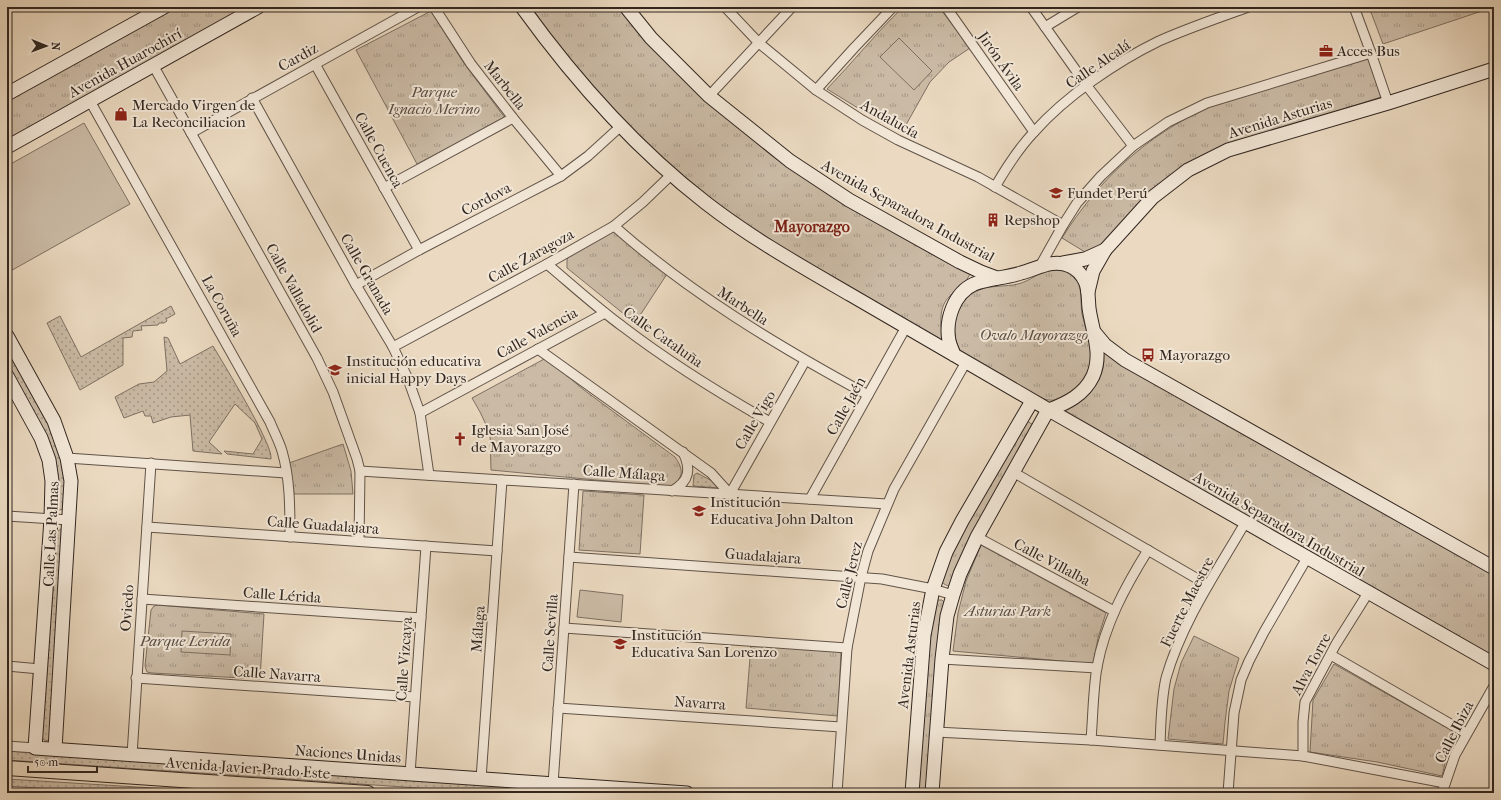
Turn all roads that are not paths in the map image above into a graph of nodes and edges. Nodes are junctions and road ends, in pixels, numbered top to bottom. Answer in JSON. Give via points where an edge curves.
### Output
{"nodes":[{"id":1,"x":164,"y":7,"type":"edge"},
{"id":2,"x":258,"y":7,"type":"edge"},
{"id":3,"x":418,"y":7,"type":"edge"},
{"id":4,"x":434,"y":7,"type":"edge"},
{"id":5,"x":522,"y":7,"type":"edge"},
{"id":6,"x":626,"y":7,"type":"edge"},
{"id":7,"x":725,"y":7,"type":"edge"},
{"id":8,"x":792,"y":7,"type":"edge"},
{"id":9,"x":894,"y":7,"type":"edge"},
{"id":10,"x":946,"y":7,"type":"edge"},
{"id":11,"x":1031,"y":7,"type":"edge"},
{"id":12,"x":1078,"y":7,"type":"edge"},
{"id":13,"x":1248,"y":7,"type":"edge"},
{"id":14,"x":1354,"y":7,"type":"edge"},
{"id":15,"x":1044,"y":27,"type":"junction"},
{"id":16,"x":760,"y":43,"type":"junction"},
{"id":17,"x":1371,"y":53,"type":"junction"},
{"id":18,"x":315,"y":64,"type":"junction"},
{"id":19,"x":153,"y":65,"type":"junction"},
{"id":20,"x":1494,"y":69,"type":"edge"},
{"id":21,"x":1087,"y":86,"type":"junction"},
{"id":22,"x":816,"y":90,"type":"junction"},
{"id":23,"x":7,"y":94,"type":"edge"},
{"id":24,"x":710,"y":96,"type":"junction"},
{"id":25,"x":252,"y":98,"type":"junction"},
{"id":26,"x":90,"y":101,"type":"junction"},
{"id":27,"x":1388,"y":103,"type":"junction"},
{"id":28,"x":513,"y":118,"type":"junction"},
{"id":29,"x":621,"y":126,"type":"junction"},
{"id":30,"x":1034,"y":132,"type":"junction"},
{"id":31,"x":191,"y":133,"type":"junction"},
{"id":32,"x":1133,"y":146,"type":"junction"},
{"id":33,"x":7,"y":147,"type":"edge"},
{"id":34,"x":672,"y":175,"type":"junction"},
{"id":35,"x":561,"y":176,"type":"junction"},
{"id":36,"x":995,"y":187,"type":"junction"},
{"id":37,"x":384,"y":188,"type":"junction"},
{"id":38,"x":1063,"y":225,"type":"junction"},
{"id":39,"x":614,"y":226,"type":"junction"},
{"id":40,"x":419,"y":250,"type":"junction"},
{"id":41,"x":1105,"y":250,"type":"junction"},
{"id":42,"x":1063,"y":263,"type":"junction"},
{"id":43,"x":547,"y":264,"type":"junction"},
{"id":44,"x":1040,"y":266,"type":"junction"},
{"id":45,"x":999,"y":278,"type":"junction"},
{"id":46,"x":356,"y":285,"type":"junction"},
{"id":47,"x":1088,"y":294,"type":"junction"},
{"id":48,"x":605,"y":313,"type":"junction"},
{"id":49,"x":906,"y":327,"type":"junction"},
{"id":50,"x":1095,"y":333,"type":"junction"},
{"id":51,"x":7,"y":336,"type":"edge"},
{"id":52,"x":393,"y":347,"type":"junction"},
{"id":53,"x":538,"y":349,"type":"junction"},
{"id":54,"x":954,"y":355,"type":"junction"},
{"id":55,"x":805,"y":361,"type":"junction"},
{"id":56,"x":966,"y":362,"type":"junction"},
{"id":57,"x":7,"y":376,"type":"edge"},
{"id":58,"x":868,"y":395,"type":"junction"},
{"id":59,"x":1032,"y":401,"type":"junction"},
{"id":60,"x":1048,"y":410,"type":"junction"},
{"id":61,"x":420,"y":413,"type":"junction"},
{"id":62,"x":770,"y":422,"type":"junction"},
{"id":63,"x":683,"y":452,"type":"junction"},
{"id":64,"x":68,"y":458,"type":"junction"},
{"id":65,"x":151,"y":463,"type":"junction"},
{"id":66,"x":360,"y":471,"type":"junction"},
{"id":67,"x":1013,"y":472,"type":"junction"},
{"id":68,"x":286,"y":473,"type":"junction"},
{"id":69,"x":429,"y":476,"type":"junction"},
{"id":70,"x":502,"y":480,"type":"junction"},
{"id":71,"x":574,"y":484,"type":"junction"},
{"id":72,"x":672,"y":491,"type":"junction"},
{"id":73,"x":730,"y":494,"type":"junction"},
{"id":74,"x":810,"y":499,"type":"junction"},
{"id":75,"x":887,"y":504,"type":"junction"},
{"id":76,"x":7,"y":516,"type":"edge"},
{"id":77,"x":51,"y":519,"type":"junction"},
{"id":78,"x":69,"y":520,"type":"junction"},
{"id":79,"x":1246,"y":523,"type":"junction"},
{"id":80,"x":147,"y":526,"type":"junction"},
{"id":81,"x":290,"y":537,"type":"junction"},
{"id":82,"x":977,"y":537,"type":"junction"},
{"id":83,"x":359,"y":542,"type":"junction"},
{"id":84,"x":426,"y":546,"type":"junction"},
{"id":85,"x":1148,"y":550,"type":"junction"},
{"id":86,"x":497,"y":551,"type":"junction"},
{"id":87,"x":570,"y":557,"type":"junction"},
{"id":88,"x":1307,"y":558,"type":"junction"},
{"id":89,"x":1494,"y":568,"type":"edge"},
{"id":90,"x":861,"y":577,"type":"junction"},
{"id":91,"x":1208,"y":585,"type":"junction"},
{"id":92,"x":933,"y":589,"type":"junction"},
{"id":93,"x":1368,"y":593,"type":"junction"},
{"id":94,"x":953,"y":595,"type":"junction"},
{"id":95,"x":142,"y":599,"type":"junction"},
{"id":96,"x":1114,"y":611,"type":"junction"},
{"id":97,"x":421,"y":618,"type":"junction"},
{"id":98,"x":564,"y":628,"type":"junction"},
{"id":99,"x":847,"y":648,"type":"junction"},
{"id":100,"x":1331,"y":655,"type":"junction"},
{"id":101,"x":942,"y":659,"type":"junction"},
{"id":102,"x":1494,"y":664,"type":"edge"},
{"id":103,"x":7,"y":666,"type":"edge"},
{"id":104,"x":40,"y":668,"type":"junction"},
{"id":105,"x":1097,"y":668,"type":"junction"},
{"id":106,"x":136,"y":678,"type":"junction"},
{"id":107,"x":1494,"y":686,"type":"edge"},
{"id":108,"x":415,"y":697,"type":"junction"},
{"id":109,"x":558,"y":708,"type":"junction"},
{"id":110,"x":841,"y":727,"type":"junction"},
{"id":111,"x":936,"y":732,"type":"junction"},
{"id":112,"x":1466,"y":733,"type":"junction"},
{"id":113,"x":1091,"y":740,"type":"junction"},
{"id":114,"x":1160,"y":745,"type":"junction"},
{"id":115,"x":7,"y":746,"type":"edge"},
{"id":116,"x":35,"y":748,"type":"junction"},
{"id":117,"x":55,"y":749,"type":"junction"},
{"id":118,"x":1232,"y":751,"type":"junction"},
{"id":119,"x":132,"y":755,"type":"junction"},
{"id":120,"x":1302,"y":756,"type":"junction"},
{"id":121,"x":7,"y":768,"type":"edge"},
{"id":122,"x":410,"y":774,"type":"junction"},
{"id":123,"x":481,"y":779,"type":"junction"},
{"id":124,"x":1445,"y":783,"type":"junction"},
{"id":125,"x":553,"y":784,"type":"junction"},
{"id":126,"x":305,"y":791,"type":"edge"},
{"id":127,"x":368,"y":793,"type":"edge"},
{"id":128,"x":687,"y":793,"type":"edge"},
{"id":129,"x":837,"y":793,"type":"edge"},
{"id":130,"x":912,"y":793,"type":"edge"},
{"id":131,"x":932,"y":793,"type":"edge"},
{"id":132,"x":1228,"y":793,"type":"edge"},
{"id":133,"x":1442,"y":793,"type":"edge"}],
"edges":[{"from":1,"to":23,"type":"main road","name":"Avenida Huarochirí"},
{"from":2,"to":19,"type":"main road","name":"Avenida Huarochirí"},
{"from":3,"to":18,"type":"street","name":"Cardiz"},
{"from":4,"to":28,"type":"street","name":"Marbella","via":[[471,64]]},
{"from":5,"to":29,"type":"main road","via":[[564,62]]},
{"from":6,"to":24,"type":"main road","name":"Avenida Separadora Industrial","via":[[651,38]]},
{"from":7,"to":16,"type":"street","name":"Andalucía"},
{"from":8,"to":16,"type":"street"},
{"from":9,"to":22,"type":"street"},
{"from":10,"to":30,"type":"street","name":"Jirón Ávila"},
{"from":11,"to":15,"type":"street"},
{"from":12,"to":15,"type":"street"},
{"from":13,"to":21,"type":"street","name":"Calle Alcalá","via":[[1160,41],[1120,63]]},
{"from":14,"to":17,"type":"street"},
{"from":15,"to":21,"type":"street"},
{"from":16,"to":22,"type":"street","name":"Andalucía"},
{"from":16,"to":24,"type":"street"},
{"from":17,"to":27,"type":"street"},
{"from":17,"to":32,"type":"street","via":[[1207,103],[1168,122]]},
{"from":18,"to":25,"type":"street","name":"Cardiz"},
{"from":18,"to":37,"type":"street","name":"Calle Cuenca"},
{"from":19,"to":26,"type":"main road","name":"Avenida Huarochirí"},
{"from":19,"to":31,"type":"street","name":"Calle Valladolid"},
{"from":20,"to":27,"type":"main road","name":"Avenida Asturias"},
{"from":21,"to":30,"type":"street","name":"Calle Alcalá"},
{"from":21,"to":32,"type":"street"},
{"from":22,"to":36,"type":"street","name":"Andalucía","via":[[898,140]]},
{"from":24,"to":45,"type":"main road","name":"Avenida Separadora Industrial","via":[[790,161],[844,197],[960,262]]},
{"from":25,"to":31,"type":"street","name":"Cardiz"},
{"from":25,"to":46,"type":"street","name":"Calle Granada"},
{"from":26,"to":33,"type":"main road","name":"Avenida Huarochirí"},
{"from":26,"to":68,"type":"street","name":"La Coruña","via":[[270,422],[282,450]]},
{"from":27,"to":41,"type":"main road","name":"Avenida Asturias","via":[[1228,150],[1188,170],[1153,197]]},
{"from":28,"to":35,"type":"street","name":"Marbella"},
{"from":28,"to":37,"type":"street"},
{"from":29,"to":34,"type":"main road"},
{"from":29,"to":35,"type":"street","name":"Cordova"},
{"from":30,"to":36,"type":"street","name":"Calle Alcalá","via":[[1013,158]]},
{"from":31,"to":66,"type":"street","name":"Calle Valladolid","via":[[317,358],[333,392]]},
{"from":32,"to":38,"type":"street","via":[[1101,176]]},
{"from":34,"to":39,"type":"street","name":"Calle Zaragoza"},
{"from":34,"to":49,"type":"main road","via":[[735,224],[798,265]]},
{"from":35,"to":40,"type":"street","name":"Cordova"},
{"from":36,"to":38,"type":"street","name":"Andalucía"},
{"from":37,"to":40,"type":"street","name":"Calle Cuenca"},
{"from":38,"to":44,"type":"street"},
{"from":39,"to":43,"type":"street","name":"Calle Zaragoza"},
{"from":39,"to":55,"type":"street","name":"Marbella","via":[[651,258],[706,299]]},
{"from":40,"to":46,"type":"street","name":"Cordova"},
{"from":41,"to":42,"type":"main road","name":"Avenida Asturias","via":[[1085,259]]},
{"from":41,"to":47,"type":"main road","name":"Avenida Asturias","via":[[1093,271]]},
{"from":42,"to":44,"type":"main road","name":"Avenida Asturias"},
{"from":42,"to":47,"type":"main road","via":[[1080,273]]},
{"from":43,"to":48,"type":"street","name":"Calle Cataluña"},
{"from":43,"to":52,"type":"street","name":"Calle Zaragoza"},
{"from":44,"to":45,"type":"main road","name":"Avenida Asturias"},
{"from":45,"to":54,"type":"main road","name":"Avenida Asturias","via":[[973,285],[955,302],[948,327]]},
{"from":46,"to":52,"type":"street","name":"Calle Granada"},
{"from":47,"to":50,"type":"main road"},
{"from":48,"to":53,"type":"street","name":"Calle Valencia"},
{"from":48,"to":62,"type":"street","name":"Calle Cataluña","via":[[680,367]]},
{"from":49,"to":54,"type":"main road"},
{"from":49,"to":58,"type":"street","name":"Calle Jaén"},
{"from":50,"to":60,"type":"main road","via":[[1098,349],[1093,377],[1076,397]]},
{"from":50,"to":89,"type":"main road","via":[[1105,345],[1126,360]]},
{"from":51,"to":64,"type":"main road","name":"Calle Las Palmas","via":[[54,421]]},
{"from":52,"to":61,"type":"street","name":"Calle Granada"},
{"from":53,"to":61,"type":"street","name":"Calle Valencia"},
{"from":53,"to":63,"type":"street"},
{"from":54,"to":56,"type":"main road","name":"Avenida Separadora Industrial"},
{"from":55,"to":58,"type":"street","name":"Marbella"},
{"from":55,"to":62,"type":"street","name":"Calle Vigo"},
{"from":56,"to":59,"type":"main road","name":"Avenida Separadora Industrial"},
{"from":56,"to":75,"type":"street","name":"Calle Jerez"},
{"from":57,"to":77,"type":"main road","name":"Calle Las Palmas","via":[[46,450],[52,481]]},
{"from":58,"to":74,"type":"street","name":"Calle Jaén"},
{"from":59,"to":60,"type":"main road","name":"Avenida Separadora Industrial"},
{"from":59,"to":92,"type":"main road","name":"Avenida Asturias","via":[[962,521],[946,552]]},
{"from":60,"to":67,"type":"main road"},
{"from":60,"to":79,"type":"main road","name":"Avenida Separadora Industrial"},
{"from":61,"to":69,"type":"street","name":"Calle Granada"},
{"from":62,"to":73,"type":"street","name":"Calle Vigo"},
{"from":63,"to":72,"type":"street","via":[[688,467],[687,475],[680,486]]},
{"from":63,"to":73,"type":"street","via":[[711,473]]},
{"from":64,"to":65,"type":"street"},
{"from":64,"to":78,"type":"main road","name":"Calle Las Palmas","via":[[71,481]]},
{"from":65,"to":68,"type":"street"},
{"from":65,"to":80,"type":"street","name":"Oviedo"},
{"from":66,"to":69,"type":"street","name":"Calle Málaga"},
{"from":66,"to":83,"type":"street","name":"Calle Valladolid"},
{"from":67,"to":82,"type":"main road"},
{"from":67,"to":85,"type":"street"},
{"from":68,"to":81,"type":"street","name":"La Coruña"},
{"from":69,"to":70,"type":"street","name":"Calle Málaga"},
{"from":70,"to":71,"type":"street","name":"Calle Málaga"},
{"from":70,"to":86,"type":"street","name":"Málaga"},
{"from":71,"to":72,"type":"street","name":"Calle Málaga"},
{"from":71,"to":87,"type":"street","name":"Calle Sevilla"},
{"from":72,"to":73,"type":"street","name":"Calle Málaga"},
{"from":73,"to":74,"type":"street","name":"Calle Málaga"},
{"from":74,"to":75,"type":"street","name":"Calle Málaga"},
{"from":75,"to":90,"type":"street","name":"Calle Jerez","via":[[868,551]]},
{"from":76,"to":77,"type":"street"},
{"from":77,"to":78,"type":"street"},
{"from":77,"to":104,"type":"main road","name":"Calle Las Palmas"},
{"from":78,"to":117,"type":"main road","name":"Calle Las Palmas"},
{"from":79,"to":88,"type":"main road","name":"Avenida Separadora Industrial"},
{"from":79,"to":91,"type":"street","name":"Fuerte Maestre"},
{"from":80,"to":81,"type":"street","name":"Calle Guadalajara"},
{"from":80,"to":95,"type":"street","name":"Oviedo"},
{"from":81,"to":83,"type":"street","name":"Calle Guadalajara"},
{"from":82,"to":94,"type":"main road"},
{"from":82,"to":96,"type":"street","name":"Calle Villalba"},
{"from":83,"to":84,"type":"street","name":"Calle Guadalajara"},
{"from":84,"to":86,"type":"street","name":"Calle Guadalajara"},
{"from":84,"to":97,"type":"street","name":"Calle Vizcaya"},
{"from":85,"to":91,"type":"street"},
{"from":85,"to":96,"type":"street"},
{"from":86,"to":123,"type":"street","name":"Málaga"},
{"from":87,"to":90,"type":"street","name":"Guadalajara"},
{"from":87,"to":98,"type":"street","name":"Calle Sevilla"},
{"from":88,"to":93,"type":"main road","name":"Avenida Separadora Industrial"},
{"from":88,"to":118,"type":"street","via":[[1264,632],[1241,680],[1234,712]]},
{"from":90,"to":92,"type":"street","name":"Guadalajara","via":[[892,580]]},
{"from":90,"to":99,"type":"street","name":"Calle Jerez"},
{"from":91,"to":114,"type":"street","name":"Fuerte Maestre","via":[[1184,630],[1166,679]]},
{"from":92,"to":94,"type":"street","name":"Guadalajara"},
{"from":92,"to":130,"type":"main road","name":"Avenida Asturias","via":[[924,635]]},
{"from":93,"to":100,"type":"street","name":"Alva Torre"},
{"from":93,"to":102,"type":"main road","name":"Avenida Separadora Industrial"},
{"from":94,"to":101,"type":"main road","via":[[946,622]]},
{"from":95,"to":97,"type":"street","name":"Calle Lérida"},
{"from":95,"to":106,"type":"street","name":"Oviedo"},
{"from":96,"to":105,"type":"street"},
{"from":97,"to":108,"type":"street","name":"Calle Vizcaya"},
{"from":98,"to":99,"type":"street"},
{"from":98,"to":109,"type":"street","name":"Calle Sevilla"},
{"from":99,"to":110,"type":"street","name":"Calle Jerez"},
{"from":100,"to":112,"type":"street"},
{"from":100,"to":120,"type":"street","name":"Alva Torre","via":[[1304,706]]},
{"from":101,"to":105,"type":"street"},
{"from":101,"to":111,"type":"main road"},
{"from":103,"to":104,"type":"street"},
{"from":104,"to":116,"type":"main road","name":"Calle Las Palmas"},
{"from":105,"to":113,"type":"street"},
{"from":106,"to":108,"type":"street","name":"Calle Navarra"},
{"from":106,"to":119,"type":"street","name":"Oviedo"},
{"from":107,"to":112,"type":"street","name":"Calle Ibiza"},
{"from":108,"to":122,"type":"street","name":"Calle Vizcaya"},
{"from":109,"to":110,"type":"street","name":"Navarra"},
{"from":109,"to":125,"type":"street","name":"Calle Sevilla"},
{"from":110,"to":129,"type":"street","name":"Calle Jerez"},
{"from":111,"to":113,"type":"street"},
{"from":111,"to":131,"type":"main road"},
{"from":112,"to":124,"type":"street","name":"Calle Ibiza"},
{"from":113,"to":114,"type":"street"},
{"from":114,"to":118,"type":"street"},
{"from":115,"to":116,"type":"street","name":"Naciones Unidas"},
{"from":116,"to":117,"type":"main road","name":"Naciones Unidas"},
{"from":117,"to":119,"type":"main road","name":"Naciones Unidas"},
{"from":118,"to":120,"type":"street"},
{"from":118,"to":132,"type":"street"},
{"from":119,"to":122,"type":"main road","name":"Naciones Unidas"},
{"from":120,"to":124,"type":"street"},
{"from":121,"to":126,"type":"main road","name":"Avenida Javier Prado Este"},
{"from":122,"to":123,"type":"main road","name":"Naciones Unidas"},
{"from":123,"to":125,"type":"main road","name":"Naciones Unidas"},
{"from":124,"to":133,"type":"street","name":"Calle Ibiza"},
{"from":125,"to":128,"type":"main road","name":"Naciones Unidas"},
{"from":126,"to":127,"type":"main road","name":"Avenida Javier Prado Este"}]}
